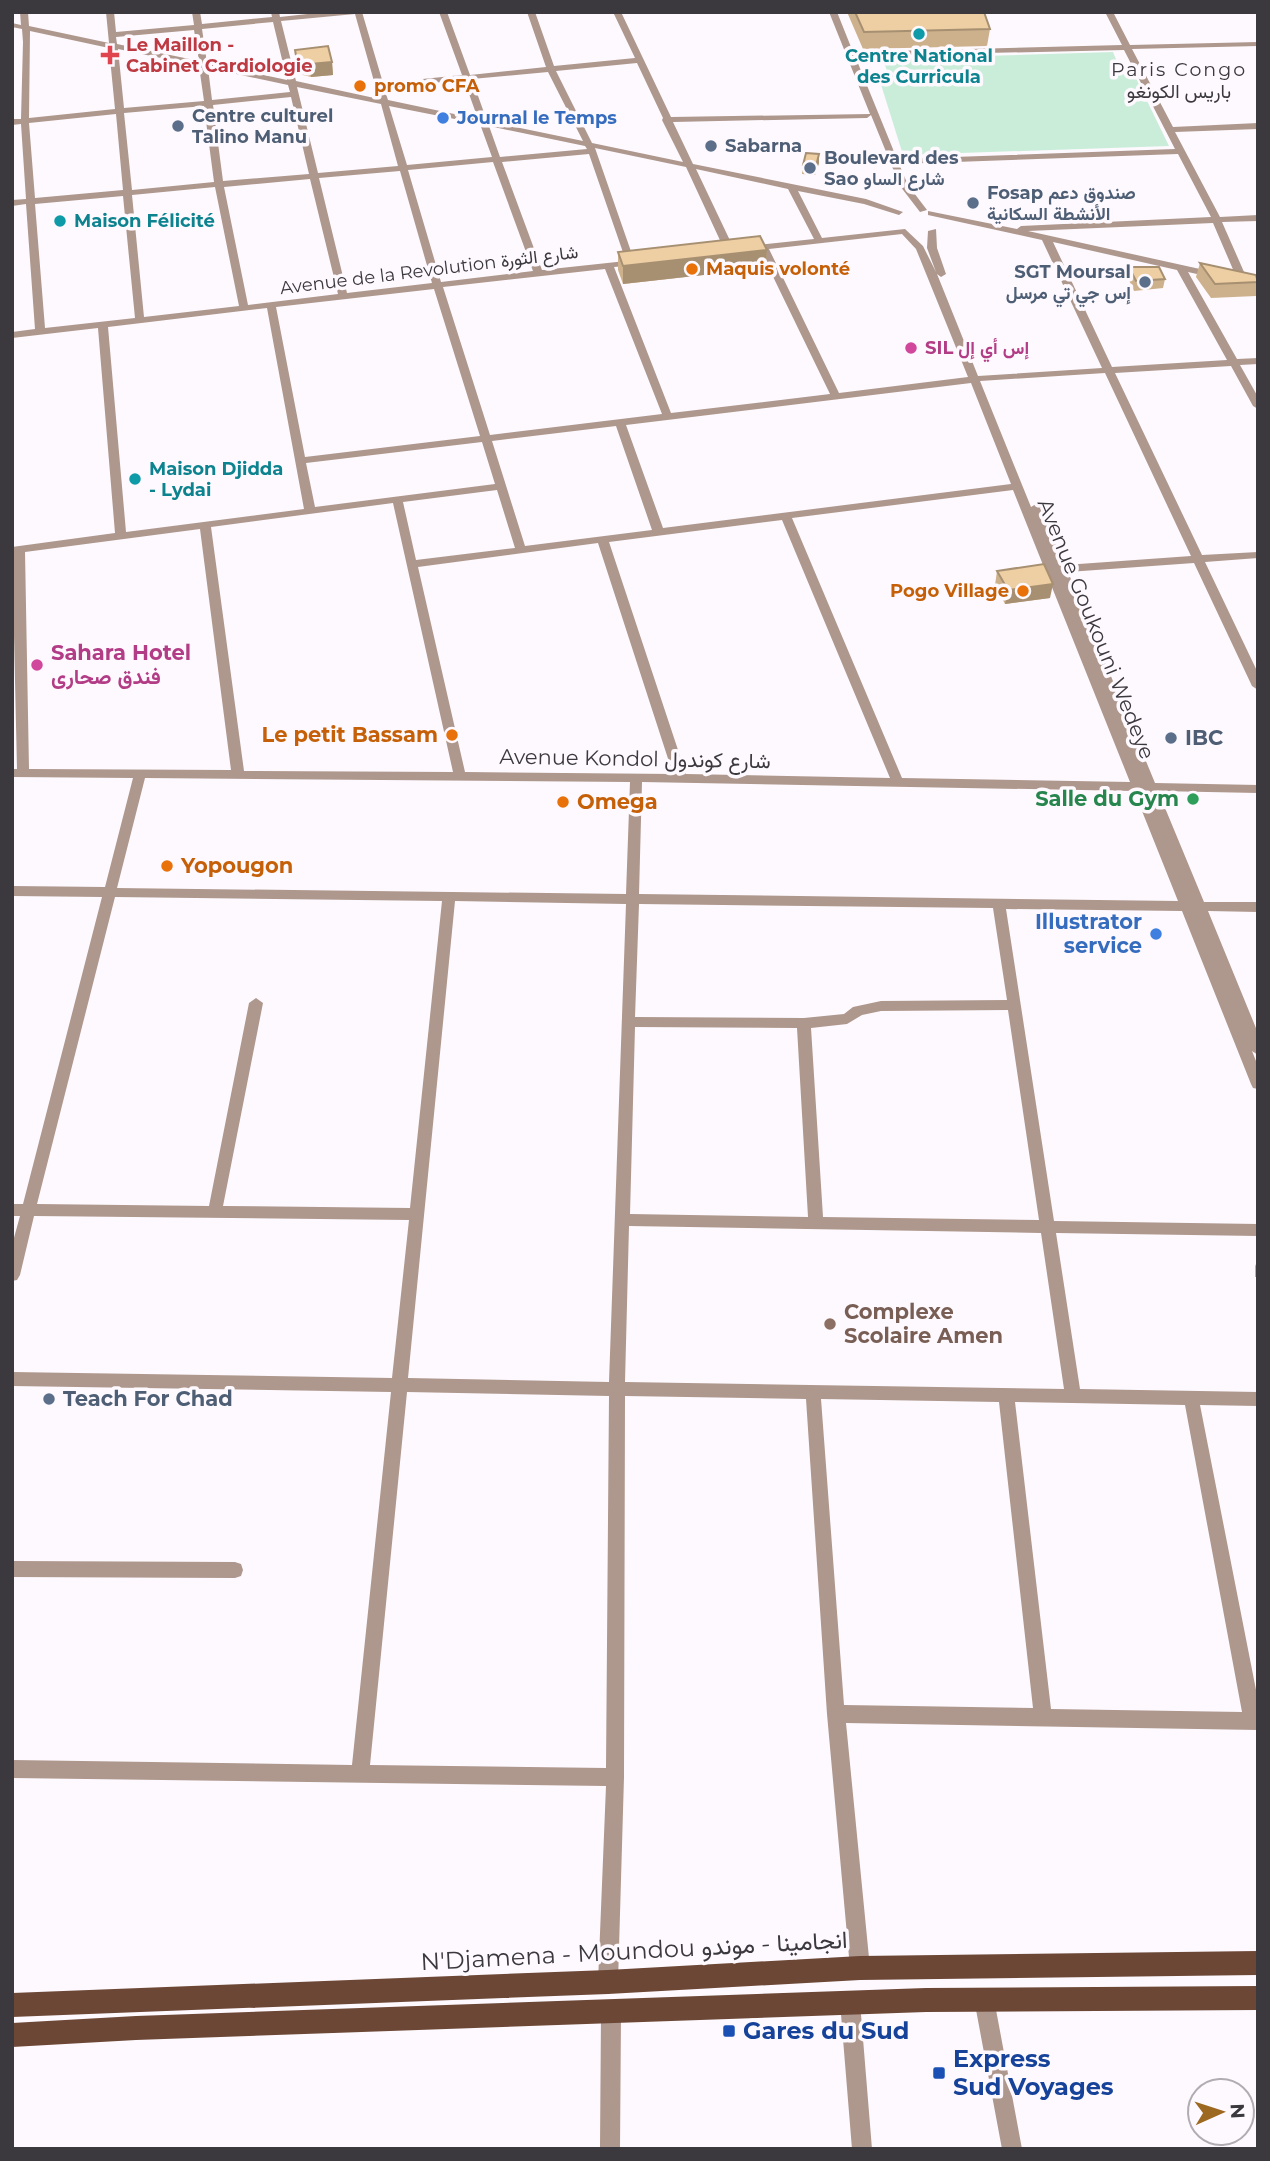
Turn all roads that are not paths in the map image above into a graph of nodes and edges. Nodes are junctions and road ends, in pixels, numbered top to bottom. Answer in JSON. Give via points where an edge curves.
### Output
{"nodes":[{"id":1,"x":24,"y":12,"type":"edge"},
{"id":2,"x":110,"y":12,"type":"edge"},
{"id":3,"x":196,"y":12,"type":"edge"},
{"id":4,"x":353,"y":12,"type":"edge"},
{"id":5,"x":358,"y":12,"type":"edge"},
{"id":6,"x":443,"y":12,"type":"edge"},
{"id":7,"x":531,"y":12,"type":"edge"},
{"id":8,"x":617,"y":12,"type":"edge"},
{"id":9,"x":825,"y":12,"type":"edge"},
{"id":10,"x":833,"y":12,"type":"edge"},
{"id":11,"x":1109,"y":12,"type":"edge"},
{"id":12,"x":275,"y":16,"type":"edge"},
{"id":13,"x":12,"y":25,"type":"edge"},
{"id":14,"x":198,"y":27,"type":"junction"},
{"id":15,"x":24,"y":28,"type":"junction"},
{"id":16,"x":112,"y":35,"type":"junction"},
{"id":17,"x":1258,"y":44,"type":"edge"},
{"id":18,"x":115,"y":47,"type":"junction"},
{"id":19,"x":1129,"y":49,"type":"junction"},
{"id":20,"x":851,"y":54,"type":"junction"},
{"id":21,"x":639,"y":60,"type":"junction"},
{"id":22,"x":202,"y":64,"type":"junction"},
{"id":23,"x":551,"y":69,"type":"junction"},
{"id":24,"x":468,"y":78,"type":"junction"},
{"id":25,"x":292,"y":82,"type":"junction"},
{"id":26,"x":380,"y":86,"type":"junction"},
{"id":27,"x":296,"y":94,"type":"junction"},
{"id":28,"x":206,"y":102,"type":"junction"},
{"id":29,"x":386,"y":103,"type":"junction"},
{"id":30,"x":121,"y":111,"type":"junction"},
{"id":31,"x":867,"y":115,"type":"junction"},
{"id":32,"x":666,"y":120,"type":"junction"},
{"id":33,"x":25,"y":121,"type":"junction"},
{"id":34,"x":12,"y":122,"type":"edge"},
{"id":35,"x":484,"y":123,"type":"junction"},
{"id":36,"x":1257,"y":126,"type":"edge"},
{"id":37,"x":1171,"y":130,"type":"junction"},
{"id":38,"x":590,"y":148,"type":"junction"},
{"id":39,"x":1182,"y":151,"type":"junction"},
{"id":40,"x":496,"y":159,"type":"junction"},
{"id":41,"x":890,"y":161,"type":"junction"},
{"id":42,"x":688,"y":165,"type":"junction"},
{"id":43,"x":404,"y":167,"type":"junction"},
{"id":44,"x":315,"y":174,"type":"junction"},
{"id":45,"x":219,"y":183,"type":"junction"},
{"id":46,"x":792,"y":187,"type":"junction"},
{"id":47,"x":126,"y":192,"type":"junction"},
{"id":48,"x":890,"y":199,"type":"dead end"},
{"id":49,"x":849,"y":200,"type":"junction"},
{"id":50,"x":30,"y":201,"type":"junction"},
{"id":51,"x":866,"y":202,"type":"junction"},
{"id":52,"x":12,"y":203,"type":"edge"},
{"id":53,"x":927,"y":212,"type":"junction"},
{"id":54,"x":896,"y":216,"type":"junction"},
{"id":55,"x":1258,"y":218,"type":"edge"},
{"id":56,"x":1216,"y":219,"type":"junction"},
{"id":57,"x":974,"y":223,"type":"junction"},
{"id":58,"x":935,"y":230,"type":"junction"},
{"id":59,"x":1002,"y":230,"type":"junction"},
{"id":60,"x":904,"y":232,"type":"junction"},
{"id":61,"x":850,"y":238,"type":"junction"},
{"id":62,"x":1047,"y":240,"type":"junction"},
{"id":63,"x":820,"y":242,"type":"junction"},
{"id":64,"x":763,"y":247,"type":"junction"},
{"id":65,"x":730,"y":251,"type":"junction"},
{"id":66,"x":718,"y":253,"type":"edge"},
{"id":67,"x":644,"y":261,"type":"edge"},
{"id":68,"x":631,"y":263,"type":"junction"},
{"id":69,"x":608,"y":264,"type":"junction"},
{"id":70,"x":1181,"y":268,"type":"junction"},
{"id":71,"x":538,"y":274,"type":"junction"},
{"id":72,"x":1243,"y":281,"type":"junction"},
{"id":73,"x":1258,"y":284,"type":"edge"},
{"id":74,"x":438,"y":287,"type":"junction"},
{"id":75,"x":343,"y":297,"type":"junction"},
{"id":76,"x":271,"y":305,"type":"junction"},
{"id":77,"x":244,"y":309,"type":"junction"},
{"id":78,"x":140,"y":321,"type":"junction"},
{"id":79,"x":103,"y":325,"type":"junction"},
{"id":80,"x":40,"y":332,"type":"junction"},
{"id":81,"x":12,"y":335,"type":"edge"},
{"id":82,"x":1258,"y":361,"type":"edge"},
{"id":83,"x":1234,"y":362,"type":"junction"},
{"id":84,"x":1106,"y":370,"type":"junction"},
{"id":85,"x":979,"y":379,"type":"junction"},
{"id":86,"x":836,"y":396,"type":"junction"},
{"id":87,"x":1258,"y":406,"type":"edge"},
{"id":88,"x":668,"y":417,"type":"junction"},
{"id":89,"x":620,"y":423,"type":"junction"},
{"id":90,"x":488,"y":439,"type":"junction"},
{"id":91,"x":301,"y":461,"type":"junction"},
{"id":92,"x":502,"y":486,"type":"junction"},
{"id":93,"x":1018,"y":486,"type":"junction"},
{"id":94,"x":397,"y":499,"type":"junction"},
{"id":95,"x":310,"y":510,"type":"junction"},
{"id":96,"x":786,"y":516,"type":"junction"},
{"id":97,"x":205,"y":526,"type":"junction"},
{"id":98,"x":659,"y":533,"type":"junction"},
{"id":99,"x":121,"y":537,"type":"junction"},
{"id":100,"x":603,"y":541,"type":"junction"},
{"id":101,"x":16,"y":549,"type":"edge"},
{"id":102,"x":520,"y":550,"type":"junction"},
{"id":103,"x":1258,"y":555,"type":"edge"},
{"id":104,"x":1197,"y":559,"type":"junction"},
{"id":105,"x":413,"y":564,"type":"junction"},
{"id":106,"x":1056,"y":569,"type":"junction"},
{"id":107,"x":1258,"y":686,"type":"edge"},
{"id":108,"x":18,"y":773,"type":"edge"},
{"id":109,"x":140,"y":774,"type":"junction"},
{"id":110,"x":238,"y":775,"type":"junction"},
{"id":111,"x":460,"y":777,"type":"junction"},
{"id":112,"x":636,"y":778,"type":"junction"},
{"id":113,"x":681,"y":778,"type":"junction"},
{"id":114,"x":898,"y":783,"type":"junction"},
{"id":115,"x":1145,"y":789,"type":"junction"},
{"id":116,"x":1258,"y":789,"type":"edge"},
{"id":117,"x":12,"y":891,"type":"edge"},
{"id":118,"x":108,"y":892,"type":"junction"},
{"id":119,"x":449,"y":897,"type":"junction"},
{"id":120,"x":634,"y":899,"type":"junction"},
{"id":121,"x":999,"y":904,"type":"junction"},
{"id":122,"x":1193,"y":906,"type":"junction"},
{"id":123,"x":1258,"y":907,"type":"edge"},
{"id":124,"x":256,"y":1003,"type":"dead end"},
{"id":125,"x":1014,"y":1005,"type":"junction"},
{"id":126,"x":628,"y":1022,"type":"junction"},
{"id":127,"x":804,"y":1023,"type":"junction"},
{"id":128,"x":1258,"y":1050,"type":"edge"},
{"id":129,"x":1258,"y":1084,"type":"edge"},
{"id":130,"x":12,"y":1210,"type":"edge"},
{"id":131,"x":29,"y":1210,"type":"junction"},
{"id":132,"x":215,"y":1211,"type":"junction"},
{"id":133,"x":415,"y":1214,"type":"junction"},
{"id":134,"x":623,"y":1220,"type":"junction"},
{"id":135,"x":816,"y":1223,"type":"junction"},
{"id":136,"x":1045,"y":1227,"type":"junction"},
{"id":137,"x":1258,"y":1230,"type":"edge"},
{"id":138,"x":12,"y":1275,"type":"edge"},
{"id":139,"x":12,"y":1379,"type":"edge"},
{"id":140,"x":400,"y":1383,"type":"junction"},
{"id":141,"x":617,"y":1387,"type":"junction"},
{"id":142,"x":813,"y":1392,"type":"junction"},
{"id":143,"x":1006,"y":1396,"type":"junction"},
{"id":144,"x":1073,"y":1397,"type":"junction"},
{"id":145,"x":1191,"y":1397,"type":"junction"},
{"id":146,"x":1258,"y":1399,"type":"edge"},
{"id":147,"x":12,"y":1569,"type":"edge"},
{"id":148,"x":235,"y":1570,"type":"dead end"},
{"id":149,"x":836,"y":1714,"type":"junction"},
{"id":150,"x":1043,"y":1719,"type":"junction"},
{"id":151,"x":1255,"y":1721,"type":"edge"},
{"id":152,"x":12,"y":1769,"type":"edge"},
{"id":153,"x":360,"y":1774,"type":"junction"},
{"id":154,"x":615,"y":1777,"type":"junction"},
{"id":155,"x":1258,"y":1963,"type":"edge"},
{"id":156,"x":860,"y":1968,"type":"junction"},
{"id":157,"x":608,"y":1982,"type":"junction"},
{"id":158,"x":1258,"y":1998,"type":"edge"},
{"id":159,"x":984,"y":1999,"type":"junction"},
{"id":160,"x":850,"y":2003,"type":"junction"},
{"id":161,"x":12,"y":2005,"type":"edge"},
{"id":162,"x":611,"y":2014,"type":"junction"},
{"id":163,"x":12,"y":2035,"type":"edge"},
{"id":164,"x":610,"y":2149,"type":"edge"},
{"id":165,"x":862,"y":2149,"type":"edge"},
{"id":166,"x":1012,"y":2149,"type":"edge"}],
"edges":[{"from":1,"to":15,"type":"street"},
{"from":2,"to":16,"type":"street"},
{"from":3,"to":14,"type":"street"},
{"from":4,"to":12,"type":"street"},
{"from":5,"to":26,"type":"street"},
{"from":6,"to":24,"type":"street"},
{"from":7,"to":23,"type":"street"},
{"from":8,"to":21,"type":"street"},
{"from":9,"to":31,"type":"street"},
{"from":10,"to":20,"type":"street"},
{"from":11,"to":19,"type":"street"},
{"from":12,"to":14,"type":"street"},
{"from":12,"to":25,"type":"street"},
{"from":13,"to":15,"type":"street"},
{"from":14,"to":16,"type":"street"},
{"from":14,"to":22,"type":"street"},
{"from":15,"to":18,"type":"street"},
{"from":15,"to":33,"type":"street"},
{"from":16,"to":18,"type":"street"},
{"from":17,"to":19,"type":"street"},
{"from":18,"to":22,"type":"street"},
{"from":18,"to":30,"type":"street"},
{"from":19,"to":20,"type":"street"},
{"from":19,"to":37,"type":"street"},
{"from":20,"to":41,"type":"street"},
{"from":21,"to":23,"type":"street"},
{"from":21,"to":32,"type":"street"},
{"from":22,"to":25,"type":"street"},
{"from":22,"to":28,"type":"street"},
{"from":23,"to":24,"type":"street"},
{"from":23,"to":38,"type":"street"},
{"from":24,"to":26,"type":"street"},
{"from":24,"to":35,"type":"street"},
{"from":25,"to":27,"type":"street"},
{"from":25,"to":29,"type":"street"},
{"from":26,"to":29,"type":"street"},
{"from":27,"to":28,"type":"street"},
{"from":27,"to":44,"type":"street"},
{"from":28,"to":30,"type":"street"},
{"from":28,"to":45,"type":"street"},
{"from":29,"to":35,"type":"street"},
{"from":29,"to":43,"type":"street"},
{"from":30,"to":33,"type":"street"},
{"from":30,"to":47,"type":"street"},
{"from":31,"to":32,"type":"street"},
{"from":31,"to":41,"type":"street"},
{"from":32,"to":42,"type":"street"},
{"from":33,"to":34,"type":"street"},
{"from":33,"to":50,"type":"street"},
{"from":35,"to":38,"type":"street"},
{"from":35,"to":40,"type":"street"},
{"from":36,"to":37,"type":"street"},
{"from":37,"to":39,"type":"street"},
{"from":38,"to":40,"type":"street"},
{"from":38,"to":42,"type":"street"},
{"from":38,"to":68,"type":"street"},
{"from":39,"to":41,"type":"street"},
{"from":39,"to":56,"type":"street"},
{"from":40,"to":43,"type":"street"},
{"from":40,"to":71,"type":"street"},
{"from":41,"to":53,"type":"street","name":"Avenue Goukouni Wedeye","via":[[909,195]]},
{"from":41,"to":54,"type":"street","via":[[899,194]]},
{"from":42,"to":46,"type":"street"},
{"from":42,"to":65,"type":"street"},
{"from":43,"to":44,"type":"street"},
{"from":43,"to":74,"type":"street"},
{"from":44,"to":45,"type":"street"},
{"from":44,"to":75,"type":"street"},
{"from":45,"to":47,"type":"street"},
{"from":45,"to":77,"type":"street"},
{"from":46,"to":49,"type":"street"},
{"from":46,"to":63,"type":"street"},
{"from":47,"to":50,"type":"street"},
{"from":47,"to":78,"type":"street"},
{"from":48,"to":51,"type":"street"},
{"from":49,"to":51,"type":"street"},
{"from":49,"to":54,"type":"street"},
{"from":50,"to":52,"type":"street"},
{"from":50,"to":80,"type":"street"},
{"from":51,"to":54,"type":"street"},
{"from":53,"to":54,"type":"street"},
{"from":53,"to":57,"type":"street"},
{"from":53,"to":58,"type":"street","name":"Avenue Goukouni Wedeye","via":[[939,221]]},
{"from":54,"to":60,"type":"street","name":"Avenue Goukouni Wedeye"},
{"from":54,"to":61,"type":"street"},
{"from":55,"to":56,"type":"street"},
{"from":56,"to":59,"type":"street"},
{"from":56,"to":72,"type":"street"},
{"from":57,"to":58,"type":"street"},
{"from":57,"to":59,"type":"street"},
{"from":58,"to":60,"type":"street"},
{"from":58,"to":85,"type":"street","name":"Avenue Goukouni Wedeye","via":[[932,248]]},
{"from":59,"to":62,"type":"street"},
{"from":60,"to":61,"type":"street"},
{"from":60,"to":85,"type":"street","name":"Avenue Goukouni Wedeye","via":[[920,248]]},
{"from":61,"to":63,"type":"street"},
{"from":62,"to":70,"type":"street"},
{"from":62,"to":84,"type":"street"},
{"from":63,"to":64,"type":"street"},
{"from":64,"to":65,"type":"street"},
{"from":64,"to":86,"type":"street"},
{"from":65,"to":66,"type":"street"},
{"from":67,"to":68,"type":"street","name":"Avenue de la Revolution شارع الثورة"},
{"from":68,"to":69,"type":"street","name":"Avenue de la Revolution شارع الثورة"},
{"from":69,"to":71,"type":"street","name":"Avenue de la Revolution شارع الثورة"},
{"from":69,"to":88,"type":"street"},
{"from":70,"to":72,"type":"street"},
{"from":70,"to":83,"type":"street"},
{"from":71,"to":74,"type":"street","name":"Avenue de la Revolution شارع الثورة"},
{"from":72,"to":73,"type":"street"},
{"from":74,"to":75,"type":"street","name":"Avenue de la Revolution شارع الثورة"},
{"from":74,"to":90,"type":"street"},
{"from":75,"to":76,"type":"street","name":"Avenue de la Revolution شارع الثورة"},
{"from":76,"to":77,"type":"street","name":"Avenue de la Revolution شارع الثورة"},
{"from":76,"to":91,"type":"street"},
{"from":77,"to":78,"type":"street","name":"Avenue de la Revolution شارع الثورة"},
{"from":78,"to":79,"type":"street","name":"Avenue de la Revolution شارع الثورة"},
{"from":79,"to":80,"type":"street","name":"Avenue de la Revolution شارع الثورة"},
{"from":79,"to":99,"type":"street"},
{"from":80,"to":81,"type":"street","name":"Avenue de la Revolution شارع الثورة"},
{"from":82,"to":83,"type":"street"},
{"from":83,"to":84,"type":"street"},
{"from":83,"to":87,"type":"street"},
{"from":84,"to":85,"type":"street"},
{"from":84,"to":104,"type":"street"},
{"from":85,"to":86,"type":"street"},
{"from":85,"to":93,"type":"street","name":"Avenue Goukouni Wedeye"},
{"from":85,"to":106,"type":"street","name":"Avenue Goukouni Wedeye"},
{"from":86,"to":88,"type":"street"},
{"from":88,"to":89,"type":"street"},
{"from":89,"to":90,"type":"street"},
{"from":89,"to":98,"type":"street"},
{"from":90,"to":91,"type":"street"},
{"from":90,"to":92,"type":"street"},
{"from":91,"to":95,"type":"street"},
{"from":92,"to":94,"type":"street"},
{"from":92,"to":102,"type":"street"},
{"from":93,"to":96,"type":"street"},
{"from":93,"to":106,"type":"street","name":"Avenue Goukouni Wedeye"},
{"from":94,"to":95,"type":"street"},
{"from":94,"to":105,"type":"street"},
{"from":95,"to":97,"type":"street"},
{"from":96,"to":98,"type":"street"},
{"from":96,"to":114,"type":"street"},
{"from":97,"to":99,"type":"street"},
{"from":97,"to":110,"type":"street"},
{"from":98,"to":100,"type":"street"},
{"from":99,"to":101,"type":"street"},
{"from":100,"to":102,"type":"street"},
{"from":100,"to":113,"type":"street"},
{"from":101,"to":108,"type":"street"},
{"from":102,"to":105,"type":"street"},
{"from":103,"to":104,"type":"street"},
{"from":104,"to":106,"type":"street"},
{"from":104,"to":107,"type":"street"},
{"from":105,"to":111,"type":"street"},
{"from":106,"to":115,"type":"street","name":"Avenue Goukouni Wedeye"},
{"from":108,"to":109,"type":"street","name":"Avenue Kondol شارع كوندول"},
{"from":109,"to":110,"type":"street","name":"Avenue Kondol شارع كوندول"},
{"from":109,"to":118,"type":"street"},
{"from":110,"to":111,"type":"street","name":"Avenue Kondol شارع كوندول"},
{"from":111,"to":112,"type":"street","name":"Avenue Kondol شارع كوندول"},
{"from":112,"to":113,"type":"street","name":"Avenue Kondol شارع كوندول"},
{"from":112,"to":120,"type":"street"},
{"from":113,"to":114,"type":"street","name":"Avenue Kondol شارع كوندول"},
{"from":114,"to":115,"type":"street","name":"Avenue Kondol شارع كوندول"},
{"from":115,"to":116,"type":"street","name":"Avenue Kondol شارع كوندول"},
{"from":115,"to":122,"type":"street","name":"Avenue Goukouni Wedeye"},
{"from":117,"to":118,"type":"street"},
{"from":118,"to":119,"type":"street"},
{"from":118,"to":131,"type":"street"},
{"from":119,"to":120,"type":"street"},
{"from":119,"to":133,"type":"street"},
{"from":120,"to":121,"type":"street"},
{"from":120,"to":126,"type":"street"},
{"from":121,"to":122,"type":"street"},
{"from":121,"to":125,"type":"street"},
{"from":122,"to":123,"type":"street"},
{"from":122,"to":128,"type":"street","name":"Avenue Goukouni Wedeye"},
{"from":122,"to":129,"type":"street","name":"Avenue Goukouni Wedeye"},
{"from":124,"to":132,"type":"street"},
{"from":125,"to":127,"type":"street","via":[[881,1006],[858,1011],[847,1019]]},
{"from":125,"to":136,"type":"street"},
{"from":126,"to":127,"type":"street"},
{"from":126,"to":134,"type":"street"},
{"from":127,"to":135,"type":"street"},
{"from":130,"to":131,"type":"street"},
{"from":131,"to":132,"type":"street"},
{"from":131,"to":138,"type":"street"},
{"from":132,"to":133,"type":"street"},
{"from":133,"to":140,"type":"street"},
{"from":134,"to":135,"type":"street"},
{"from":134,"to":141,"type":"street"},
{"from":135,"to":136,"type":"street"},
{"from":136,"to":137,"type":"street"},
{"from":136,"to":144,"type":"street"},
{"from":139,"to":140,"type":"street"},
{"from":140,"to":141,"type":"street"},
{"from":140,"to":153,"type":"street"},
{"from":141,"to":142,"type":"street"},
{"from":141,"to":154,"type":"street"},
{"from":142,"to":143,"type":"street"},
{"from":142,"to":149,"type":"street"},
{"from":143,"to":144,"type":"street"},
{"from":143,"to":150,"type":"street"},
{"from":144,"to":145,"type":"street"},
{"from":145,"to":146,"type":"street"},
{"from":145,"to":151,"type":"street"},
{"from":147,"to":148,"type":"street"},
{"from":149,"to":150,"type":"street"},
{"from":149,"to":156,"type":"street"},
{"from":150,"to":151,"type":"street"},
{"from":152,"to":153,"type":"street"},
{"from":153,"to":154,"type":"street"},
{"from":154,"to":157,"type":"street"},
{"from":155,"to":156,"type":"main road","name":"N'Djamena - Moundou انجامينا - موندو"},
{"from":156,"to":157,"type":"main road","name":"N'Djamena - Moundou انجامينا - موندو"},
{"from":157,"to":161,"type":"main road","name":"N'Djamena - Moundou انجامينا - موندو"},
{"from":158,"to":159,"type":"main road"},
{"from":159,"to":160,"type":"main road"},
{"from":159,"to":166,"type":"street"},
{"from":160,"to":162,"type":"main road"},
{"from":160,"to":165,"type":"street"},
{"from":162,"to":163,"type":"main road"},
{"from":162,"to":164,"type":"street"}]}
